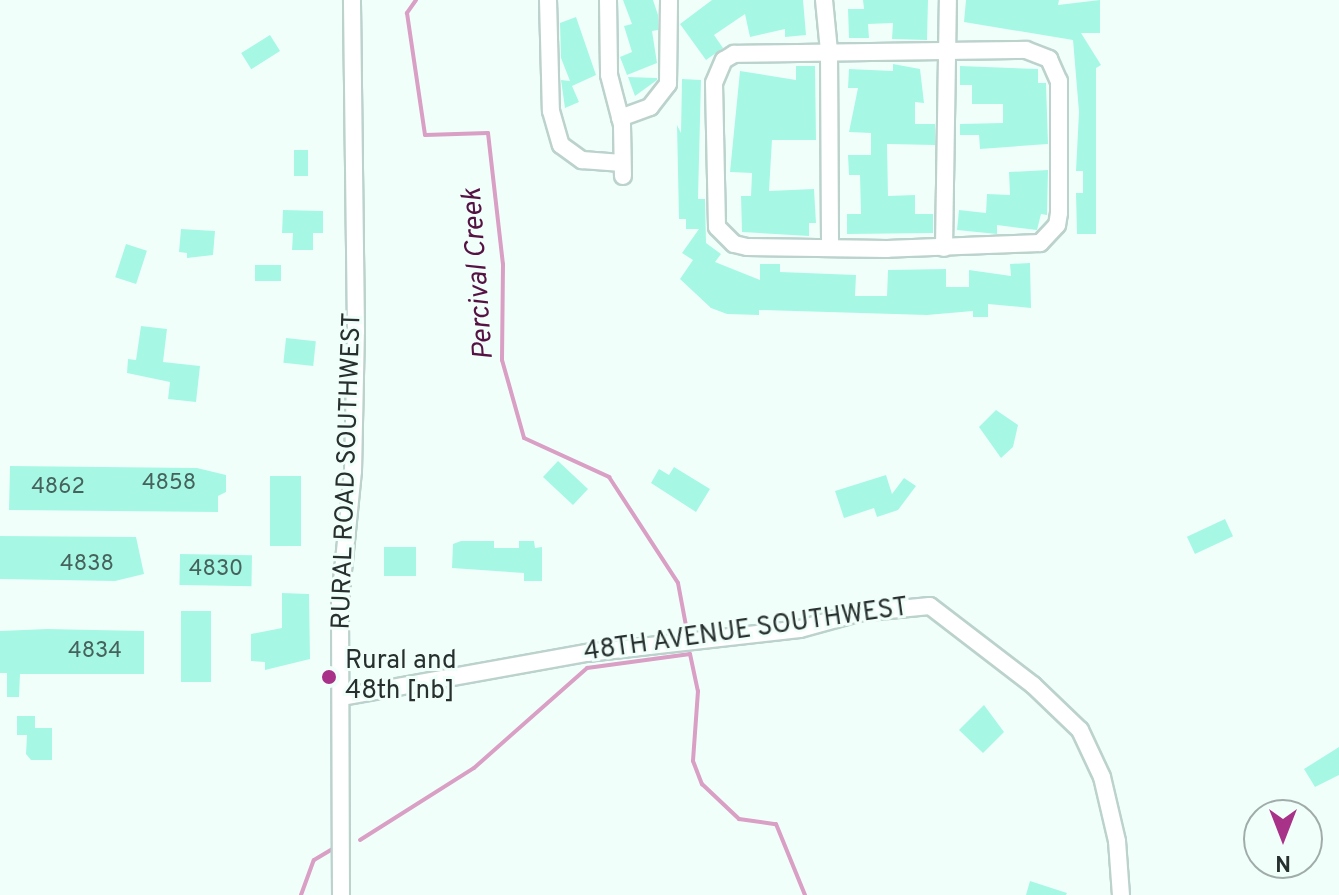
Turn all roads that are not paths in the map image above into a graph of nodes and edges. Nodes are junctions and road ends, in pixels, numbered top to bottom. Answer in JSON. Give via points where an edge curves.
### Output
{"nodes":[{"id":1,"x":352,"y":0,"type":"edge"},
{"id":2,"x":548,"y":0,"type":"edge"},
{"id":3,"x":608,"y":0,"type":"edge"},
{"id":4,"x":669,"y":0,"type":"edge"},
{"id":5,"x":824,"y":0,"type":"edge"},
{"id":6,"x":948,"y":0,"type":"edge"},
{"id":7,"x":943,"y":50,"type":"junction"},
{"id":8,"x":829,"y":51,"type":"junction"},
{"id":9,"x":620,"y":118,"type":"junction"},
{"id":10,"x":830,"y":248,"type":"junction"},
{"id":11,"x":944,"y":248,"type":"junction"},
{"id":12,"x":342,"y":697,"type":"junction"},
{"id":13,"x":341,"y":895,"type":"edge"},
{"id":14,"x":1121,"y":895,"type":"edge"}],
"edges":[{"from":1,"to":12,"type":"street","name":"RURAL ROAD SOUTHWEST","via":[[356,346],[353,471],[340,601]]},
{"from":2,"to":9,"type":"street","via":[[551,111],[561,145],[582,160],[622,169]]},
{"from":3,"to":9,"type":"street","via":[[609,75]]},
{"from":4,"to":9,"type":"street","via":[[668,84],[650,107]]},
{"from":5,"to":8,"type":"street"},
{"from":6,"to":7,"type":"street"},
{"from":7,"to":8,"type":"street"},
{"from":7,"to":11,"type":"street"},
{"from":7,"to":11,"type":"street","via":[[1026,50],[1049,59],[1059,81],[1059,213],[1050,235],[1028,245]]},
{"from":8,"to":10,"type":"street"},
{"from":8,"to":10,"type":"street","via":[[746,51],[724,60],[714,83],[717,227],[734,244]]},
{"from":10,"to":11,"type":"street"},
{"from":12,"to":13,"type":"street","name":"RURAL ROAD SOUTHWEST"},
{"from":12,"to":14,"type":"street","name":"48TH AVENUE SOUTHWEST","via":[[587,653],[800,629],[858,613],[930,606],[1033,685],[1080,730],[1102,777],[1117,841]]}]}
